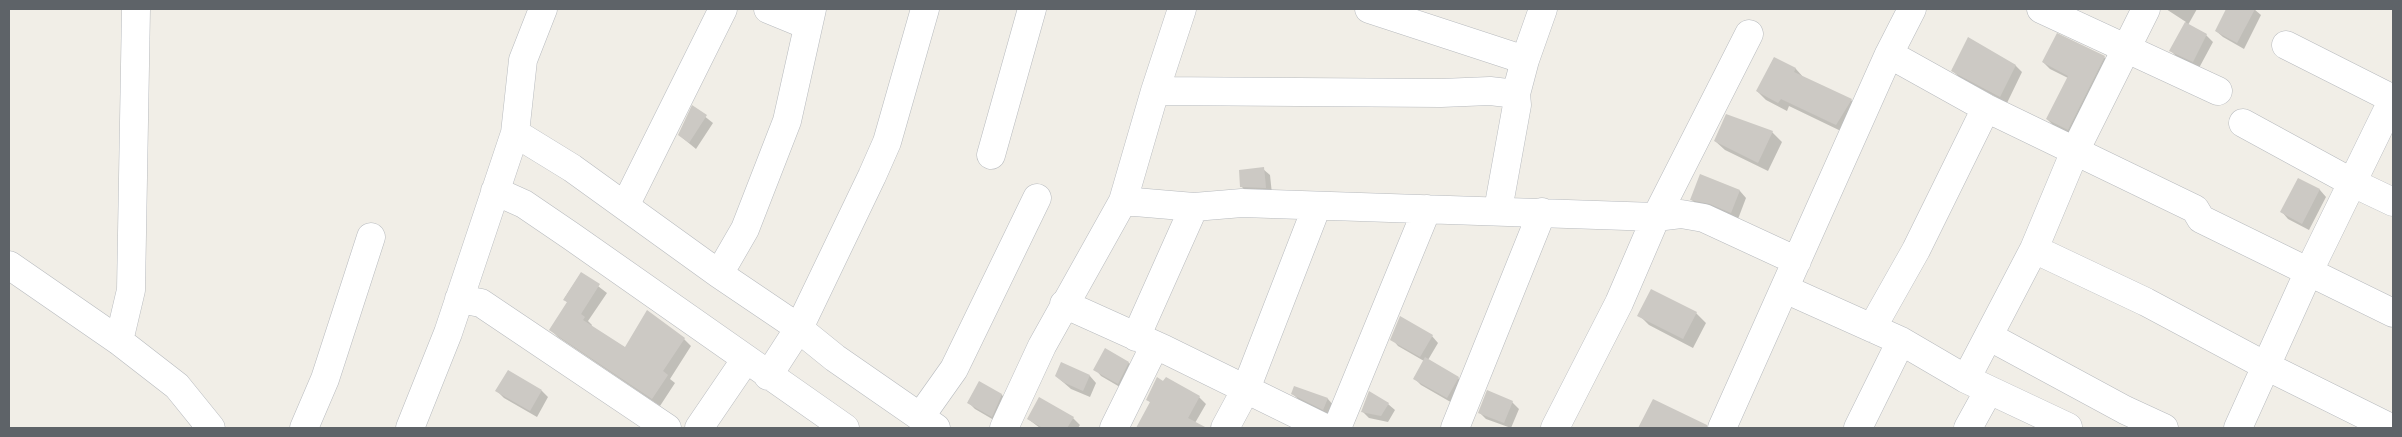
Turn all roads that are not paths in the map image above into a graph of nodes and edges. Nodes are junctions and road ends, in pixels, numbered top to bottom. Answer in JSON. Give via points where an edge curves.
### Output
{"nodes":[{"id":1,"x":136,"y":9,"type":"edge"},
{"id":2,"x":543,"y":9,"type":"edge"},
{"id":3,"x":724,"y":9,"type":"edge"},
{"id":4,"x":768,"y":9,"type":"edge"},
{"id":5,"x":925,"y":9,"type":"edge"},
{"id":6,"x":1032,"y":9,"type":"edge"},
{"id":7,"x":1182,"y":9,"type":"edge"},
{"id":8,"x":1369,"y":9,"type":"edge"},
{"id":9,"x":1543,"y":9,"type":"edge"},
{"id":10,"x":1912,"y":9,"type":"edge"},
{"id":11,"x":2041,"y":9,"type":"edge"},
{"id":12,"x":2146,"y":9,"type":"edge"},
{"id":13,"x":810,"y":17,"type":"edge"},
{"id":14,"x":1750,"y":34,"type":"dead end"},
{"id":15,"x":2286,"y":45,"type":"dead end"},
{"id":16,"x":2126,"y":47,"type":"junction"},
{"id":17,"x":1889,"y":54,"type":"junction"},
{"id":18,"x":1525,"y":60,"type":"junction"},
{"id":19,"x":1155,"y":91,"type":"junction"},
{"id":20,"x":2218,"y":91,"type":"dead end"},
{"id":21,"x":1516,"y":94,"type":"junction"},
{"id":22,"x":2393,"y":99,"type":"edge"},
{"id":23,"x":1986,"y":108,"type":"junction"},
{"id":24,"x":2243,"y":123,"type":"dead end"},
{"id":25,"x":515,"y":133,"type":"junction"},
{"id":26,"x":2075,"y":151,"type":"junction"},
{"id":27,"x":991,"y":155,"type":"dead end"},
{"id":28,"x":2353,"y":183,"type":"junction"},
{"id":29,"x":495,"y":190,"type":"junction"},
{"id":30,"x":1037,"y":198,"type":"dead end"},
{"id":31,"x":1122,"y":201,"type":"junction"},
{"id":32,"x":2393,"y":202,"type":"edge"},
{"id":33,"x":625,"y":206,"type":"junction"},
{"id":34,"x":1317,"y":206,"type":"junction"},
{"id":35,"x":1194,"y":207,"type":"junction"},
{"id":36,"x":1427,"y":209,"type":"junction"},
{"id":37,"x":1498,"y":210,"type":"junction"},
{"id":38,"x":1542,"y":212,"type":"junction"},
{"id":39,"x":1656,"y":217,"type":"junction"},
{"id":40,"x":371,"y":238,"type":"dead end"},
{"id":41,"x":2034,"y":249,"type":"junction"},
{"id":42,"x":1797,"y":261,"type":"junction"},
{"id":43,"x":9,"y":265,"type":"edge"},
{"id":44,"x":2309,"y":271,"type":"junction"},
{"id":45,"x":719,"y":274,"type":"junction"},
{"id":46,"x":1785,"y":289,"type":"junction"},
{"id":47,"x":459,"y":299,"type":"junction"},
{"id":48,"x":1064,"y":304,"type":"junction"},
{"id":49,"x":2393,"y":313,"type":"edge"},
{"id":50,"x":799,"y":328,"type":"junction"},
{"id":51,"x":1872,"y":328,"type":"junction"},
{"id":52,"x":1990,"y":337,"type":"junction"},
{"id":53,"x":119,"y":340,"type":"junction"},
{"id":54,"x":1146,"y":341,"type":"junction"},
{"id":55,"x":1901,"y":341,"type":"junction"},
{"id":56,"x":746,"y":359,"type":"junction"},
{"id":57,"x":2266,"y":366,"type":"junction"},
{"id":58,"x":768,"y":376,"type":"junction"},
{"id":59,"x":1978,"y":385,"type":"junction"},
{"id":60,"x":1246,"y":389,"type":"junction"},
{"id":61,"x":928,"y":423,"type":"edge"},
{"id":62,"x":419,"y":424,"type":"edge"},
{"id":63,"x":211,"y":428,"type":"edge"},
{"id":64,"x":304,"y":428,"type":"edge"},
{"id":65,"x":667,"y":428,"type":"edge"},
{"id":66,"x":699,"y":428,"type":"edge"},
{"id":67,"x":846,"y":428,"type":"edge"},
{"id":68,"x":1004,"y":428,"type":"edge"},
{"id":69,"x":1114,"y":428,"type":"edge"},
{"id":70,"x":1225,"y":428,"type":"edge"},
{"id":71,"x":1325,"y":428,"type":"edge"},
{"id":72,"x":1337,"y":428,"type":"edge"},
{"id":73,"x":1455,"y":428,"type":"edge"},
{"id":74,"x":1556,"y":428,"type":"edge"},
{"id":75,"x":1722,"y":428,"type":"edge"},
{"id":76,"x":1858,"y":428,"type":"edge"},
{"id":77,"x":1968,"y":428,"type":"edge"},
{"id":78,"x":2068,"y":428,"type":"edge"},
{"id":79,"x":2164,"y":428,"type":"edge"},
{"id":80,"x":2238,"y":428,"type":"edge"},
{"id":81,"x":2391,"y":428,"type":"edge"}],
"edges":[{"from":1,"to":53,"type":"street","via":[[130,290]]},
{"from":2,"to":25,"type":"street","via":[[522,60]]},
{"from":3,"to":33,"type":"street"},
{"from":4,"to":13,"type":"street"},
{"from":5,"to":50,"type":"street","via":[[887,142]]},
{"from":6,"to":27,"type":"street"},
{"from":7,"to":19,"type":"street"},
{"from":8,"to":18,"type":"street"},
{"from":9,"to":18,"type":"street"},
{"from":10,"to":17,"type":"street"},
{"from":11,"to":16,"type":"street"},
{"from":12,"to":16,"type":"street"},
{"from":13,"to":45,"type":"street","via":[[787,121],[745,229]]},
{"from":14,"to":39,"type":"street"},
{"from":15,"to":22,"type":"street"},
{"from":16,"to":20,"type":"street"},
{"from":16,"to":26,"type":"street"},
{"from":17,"to":23,"type":"street"},
{"from":17,"to":42,"type":"street"},
{"from":18,"to":21,"type":"street"},
{"from":19,"to":21,"type":"street","via":[[1490,91]]},
{"from":19,"to":31,"type":"street"},
{"from":21,"to":37,"type":"street","via":[[1517,105]]},
{"from":22,"to":28,"type":"street"},
{"from":23,"to":26,"type":"street"},
{"from":23,"to":51,"type":"street","via":[[1916,250]]},
{"from":24,"to":28,"type":"street"},
{"from":25,"to":29,"type":"street"},
{"from":25,"to":33,"type":"street"},
{"from":26,"to":41,"type":"street"},
{"from":26,"to":44,"type":"street","via":[[2195,209],[2201,219]]},
{"from":28,"to":32,"type":"street"},
{"from":28,"to":44,"type":"street"},
{"from":29,"to":47,"type":"street"},
{"from":29,"to":56,"type":"street","via":[[524,204]]},
{"from":30,"to":61,"type":"street"},
{"from":31,"to":35,"type":"street"},
{"from":31,"to":48,"type":"street"},
{"from":33,"to":45,"type":"street"},
{"from":34,"to":35,"type":"street","via":[[1242,203]]},
{"from":34,"to":36,"type":"street"},
{"from":34,"to":60,"type":"street"},
{"from":35,"to":54,"type":"street"},
{"from":36,"to":37,"type":"street"},
{"from":36,"to":72,"type":"street"},
{"from":37,"to":38,"type":"street"},
{"from":38,"to":39,"type":"street"},
{"from":38,"to":73,"type":"street"},
{"from":39,"to":42,"type":"street","via":[[1681,214],[1704,218]]},
{"from":39,"to":74,"type":"street","via":[[1619,303]]},
{"from":40,"to":64,"type":"street","via":[[325,379]]},
{"from":41,"to":52,"type":"street"},
{"from":41,"to":57,"type":"street","via":[[2146,302]]},
{"from":42,"to":46,"type":"street"},
{"from":43,"to":53,"type":"street"},
{"from":44,"to":49,"type":"street"},
{"from":44,"to":57,"type":"street"},
{"from":45,"to":50,"type":"street"},
{"from":46,"to":51,"type":"street"},
{"from":46,"to":75,"type":"street"},
{"from":47,"to":62,"type":"street"},
{"from":47,"to":65,"type":"street","via":[[481,303]]},
{"from":48,"to":54,"type":"street"},
{"from":48,"to":68,"type":"street"},
{"from":50,"to":58,"type":"street"},
{"from":50,"to":61,"type":"street","via":[[835,358]]},
{"from":51,"to":55,"type":"street"},
{"from":52,"to":59,"type":"street"},
{"from":52,"to":79,"type":"street"},
{"from":53,"to":63,"type":"street","via":[[177,386]]},
{"from":54,"to":60,"type":"street"},
{"from":54,"to":69,"type":"street"},
{"from":55,"to":59,"type":"street"},
{"from":55,"to":76,"type":"street"},
{"from":56,"to":58,"type":"street"},
{"from":56,"to":66,"type":"street"},
{"from":57,"to":80,"type":"street"},
{"from":57,"to":81,"type":"street"},
{"from":58,"to":67,"type":"street"},
{"from":59,"to":77,"type":"street"},
{"from":59,"to":78,"type":"street"},
{"from":60,"to":70,"type":"street"},
{"from":60,"to":71,"type":"street"}]}
